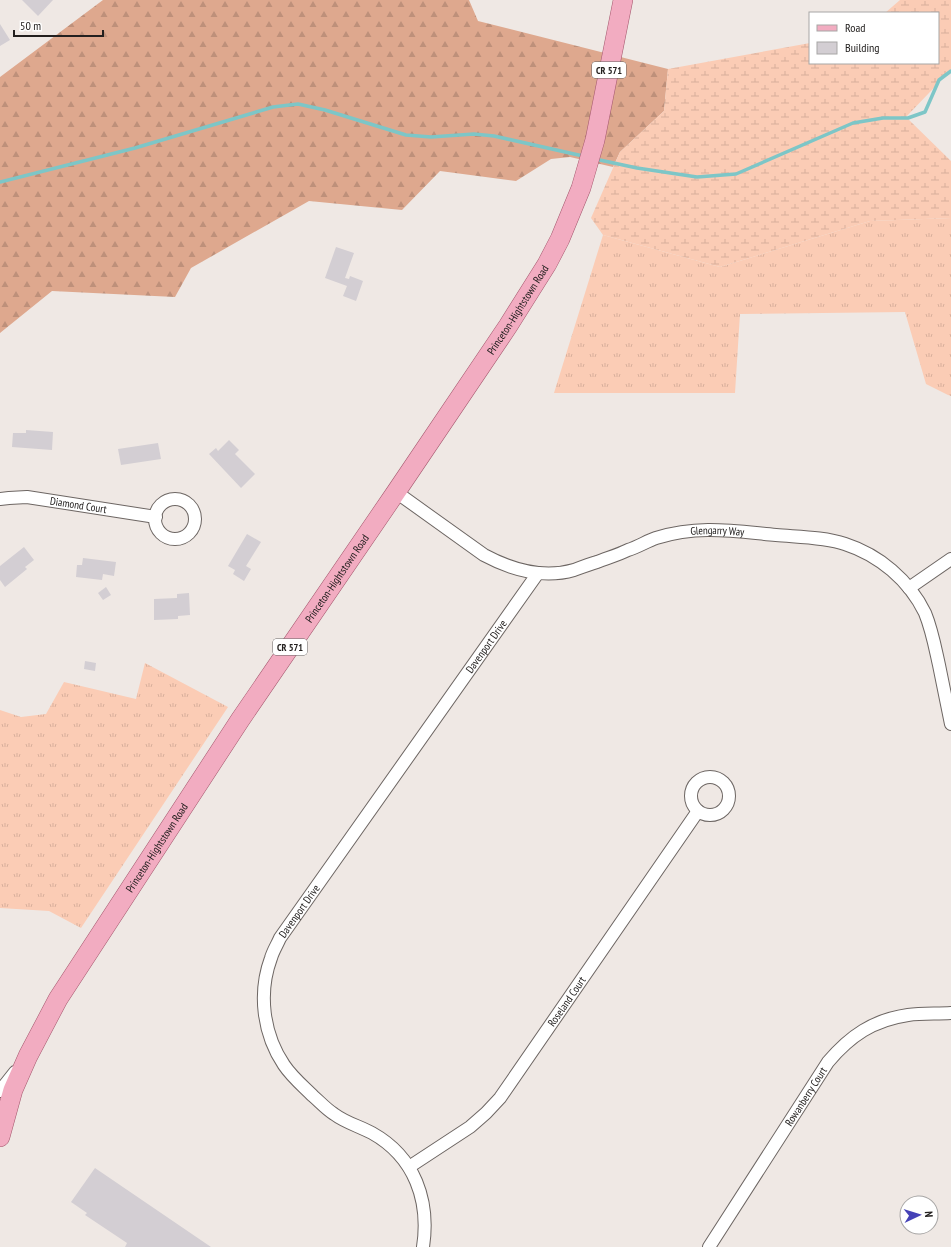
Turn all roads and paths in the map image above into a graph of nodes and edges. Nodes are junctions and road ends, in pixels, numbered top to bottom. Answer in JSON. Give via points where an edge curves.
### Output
{"nodes":[{"id":1,"x":623,"y":0,"type":"edge"},
{"id":2,"x":396,"y":492,"type":"junction"},
{"id":3,"x":0,"y":499,"type":"edge"},
{"id":4,"x":156,"y":517,"type":"dead end"},
{"id":5,"x":951,"y":559,"type":"edge"},
{"id":6,"x":538,"y":573,"type":"junction"},
{"id":7,"x":909,"y":588,"type":"junction"},
{"id":8,"x":951,"y":724,"type":"edge"},
{"id":9,"x":698,"y":811,"type":"dead end"},
{"id":10,"x":951,"y":1013,"type":"edge"},
{"id":11,"x":28,"y":1056,"type":"junction"},
{"id":12,"x":0,"y":1091,"type":"edge"},
{"id":13,"x":0,"y":1137,"type":"edge"},
{"id":14,"x":409,"y":1167,"type":"junction"},
{"id":15,"x":423,"y":1247,"type":"edge"},
{"id":16,"x":709,"y":1247,"type":"edge"}],
"edges":[{"from":1,"to":2,"type":"main road","name":"Princeton-Hightstown Road","number":"CR 571","via":[[595,140],[581,188],[560,239],[517,312]]},
{"from":2,"to":6,"type":"street","name":"Glengarry Way","via":[[484,555],[518,570]]},
{"from":2,"to":11,"type":"main road","name":"Princeton-Hightstown Road","number":"CR 571","via":[[244,714],[130,887],[58,999]]},
{"from":3,"to":4,"type":"street","name":"Diamond Court","via":[[27,497]]},
{"from":5,"to":7,"type":"street"},
{"from":6,"to":7,"type":"street","name":"Glengarry Way","via":[[573,570],[675,533],[718,530],[845,544],[880,561]]},
{"from":6,"to":14,"type":"street","name":"Davenport Drive","via":[[280,938],[265,977],[263,996],[268,1032],[284,1066],[333,1114],[387,1143]]},
{"from":7,"to":8,"type":"street","name":"Glengarry Way","via":[[924,613],[932,634]]},
{"from":9,"to":14,"type":"street","name":"Roseland Court","via":[[500,1098],[470,1127]]},
{"from":10,"to":16,"type":"street","name":"Rowanberry Court","via":[[909,1015],[890,1019],[871,1026],[840,1048],[828,1062]]},
{"from":11,"to":12,"type":"street"},
{"from":11,"to":13,"type":"main road","name":"Princeton-Hightstown Road","number":"CR 571","via":[[13,1090]]},
{"from":14,"to":15,"type":"street","name":"Davenport Drive","via":[[417,1182],[425,1215]]}]}
